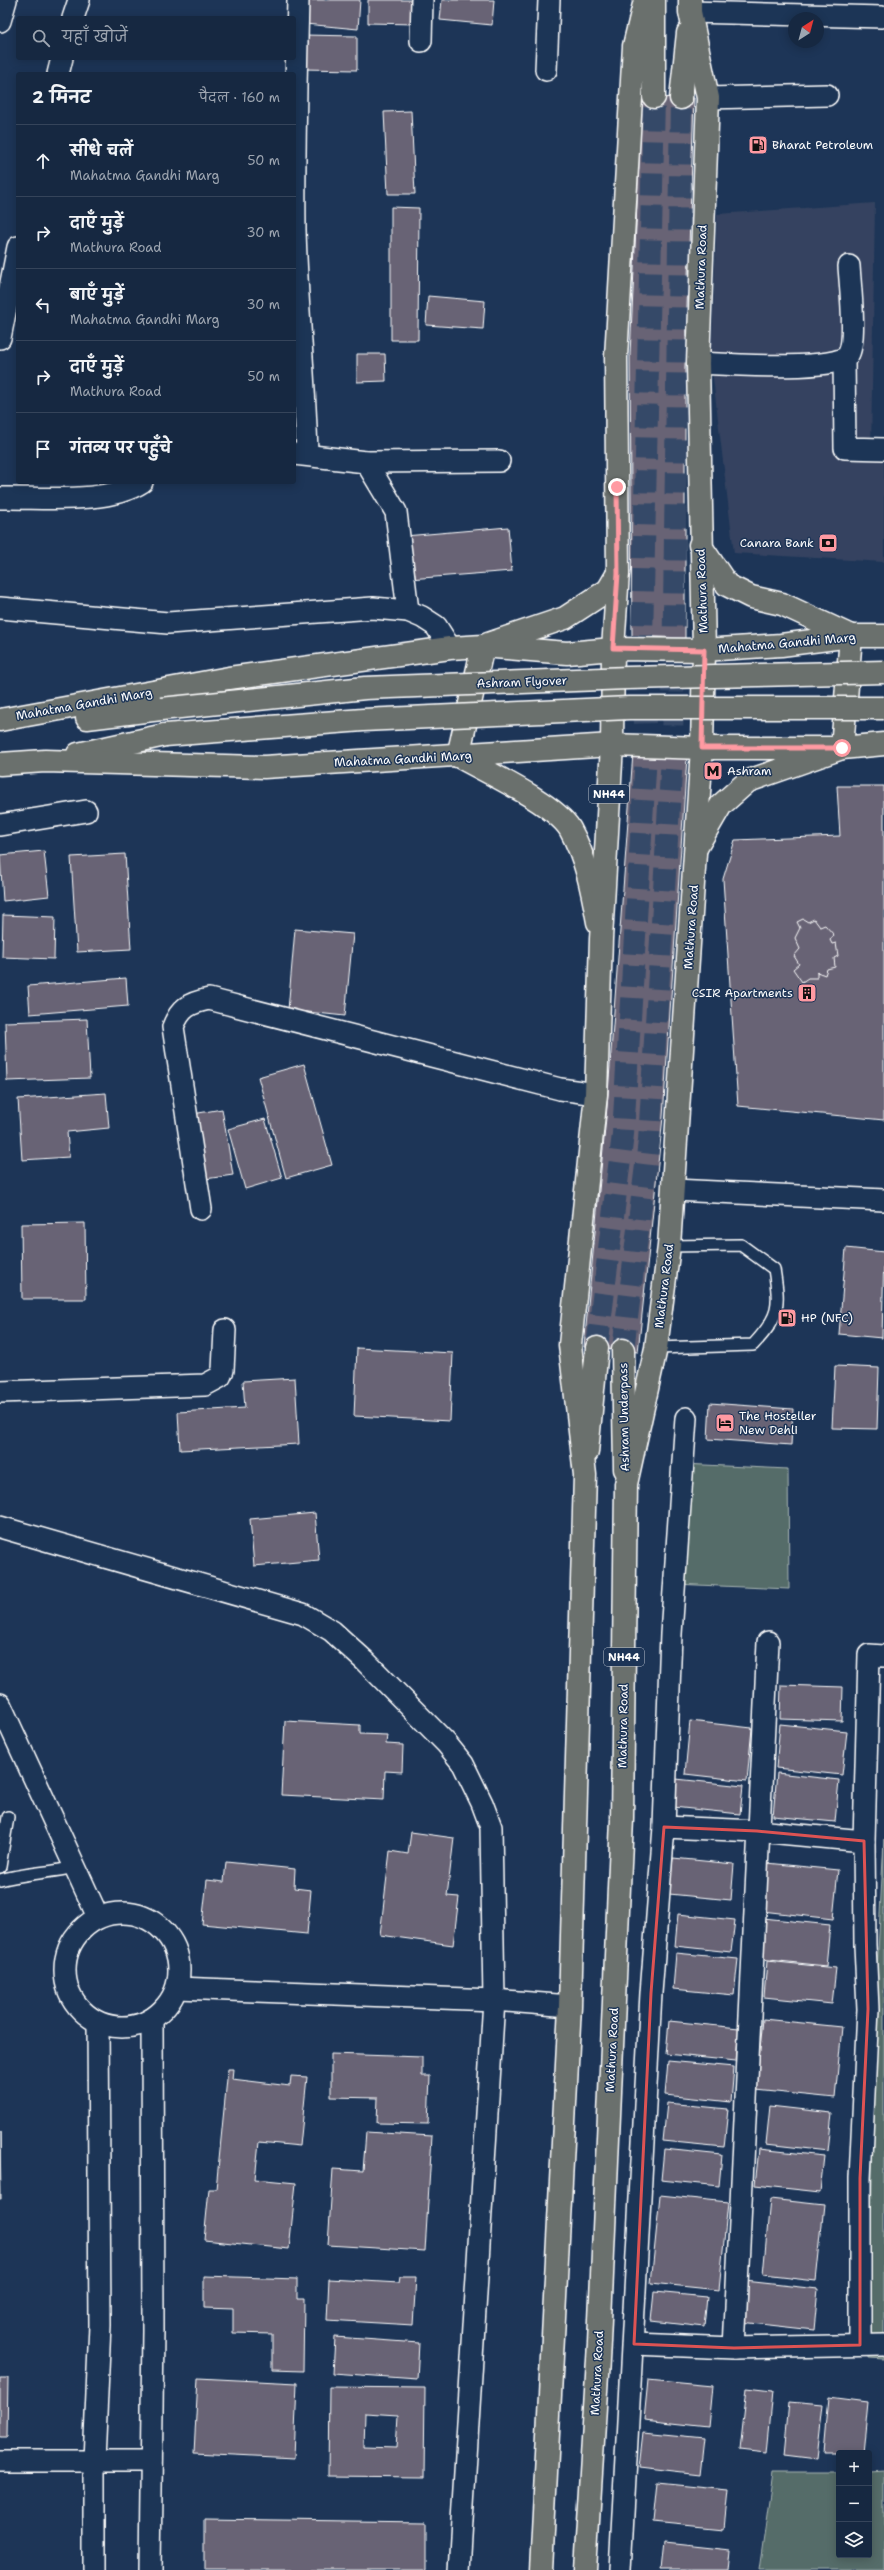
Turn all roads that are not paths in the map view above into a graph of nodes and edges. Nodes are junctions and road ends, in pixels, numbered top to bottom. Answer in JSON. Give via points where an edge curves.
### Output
{"nodes":[{"id":1,"x":6,"y":0,"type":"edge"},
{"id":2,"x":79,"y":0,"type":"edge"},
{"id":3,"x":298,"y":0,"type":"edge"},
{"id":4,"x":422,"y":0,"type":"edge"},
{"id":5,"x":549,"y":0,"type":"edge"},
{"id":6,"x":645,"y":0,"type":"edge"},
{"id":7,"x":654,"y":0,"type":"edge"},
{"id":8,"x":690,"y":6,"type":"edge"},
{"id":9,"x":74,"y":16,"type":"edge"},
{"id":10,"x":882,"y":18,"type":"dead end"},
{"id":11,"x":0,"y":21,"type":"edge"},
{"id":12,"x":421,"y":41,"type":"dead end"},
{"id":13,"x":62,"y":60,"type":"edge"},
{"id":14,"x":546,"y":70,"type":"dead end"},
{"id":15,"x":58,"y":72,"type":"edge"},
{"id":16,"x":827,"y":95,"type":"dead end"},
{"id":17,"x":654,"y":97,"type":"tunnel mouth"},
{"id":18,"x":681,"y":98,"type":"tunnel mouth"},
{"id":19,"x":708,"y":98,"type":"junction"},
{"id":20,"x":296,"y":154,"type":"edge"},
{"id":21,"x":16,"y":262,"type":"edge"},
{"id":22,"x":849,"y":266,"type":"dead end"},
{"id":23,"x":296,"y":321,"type":"edge"},
{"id":24,"x":6,"y":334,"type":"edge"},
{"id":25,"x":844,"y":359,"type":"junction"},
{"id":26,"x":698,"y":363,"type":"junction"},
{"id":27,"x":884,"y":449,"type":"edge"},
{"id":28,"x":301,"y":454,"type":"edge"},
{"id":29,"x":499,"y":461,"type":"dead end"},
{"id":30,"x":366,"y":462,"type":"junction"},
{"id":31,"x":138,"y":484,"type":"edge"},
{"id":32,"x":0,"y":498,"type":"edge"},
{"id":33,"x":700,"y":544,"type":"junction"},
{"id":34,"x":618,"y":573,"type":"junction"},
{"id":35,"x":0,"y":608,"type":"edge"},
{"id":36,"x":408,"y":611,"type":"junction"},
{"id":37,"x":851,"y":636,"type":"junction"},
{"id":38,"x":884,"y":636,"type":"edge"},
{"id":39,"x":484,"y":646,"type":"junction"},
{"id":40,"x":450,"y":648,"type":"junction"},
{"id":41,"x":613,"y":648,"type":"junction"},
{"id":42,"x":704,"y":650,"type":"junction"},
{"id":43,"x":884,"y":672,"type":"edge"},
{"id":44,"x":884,"y":708,"type":"edge"},
{"id":45,"x":161,"y":709,"type":"joint"},
{"id":46,"x":0,"y":721,"type":"edge"},
{"id":47,"x":884,"y":744,"type":"edge"},
{"id":48,"x":612,"y":745,"type":"junction"},
{"id":49,"x":702,"y":748,"type":"junction"},
{"id":50,"x":842,"y":748,"type":"junction"},
{"id":51,"x":458,"y":756,"type":"junction"},
{"id":52,"x":45,"y":761,"type":"junction"},
{"id":53,"x":0,"y":764,"type":"edge"},
{"id":54,"x":86,"y":811,"type":"dead end"},
{"id":55,"x":0,"y":825,"type":"edge"},
{"id":56,"x":696,"y":848,"type":"junction"},
{"id":57,"x":601,"y":938,"type":"junction"},
{"id":58,"x":596,"y":1094,"type":"junction"},
{"id":59,"x":674,"y":1190,"type":"junction"},
{"id":60,"x":884,"y":1200,"type":"edge"},
{"id":61,"x":201,"y":1209,"type":"dead end"},
{"id":62,"x":669,"y":1246,"type":"junction"},
{"id":63,"x":225,"y":1330,"type":"dead end"},
{"id":64,"x":597,"y":1348,"type":"tunnel mouth"},
{"id":65,"x":656,"y":1348,"type":"junction"},
{"id":66,"x":623,"y":1350,"type":"tunnel mouth"},
{"id":67,"x":0,"y":1392,"type":"edge"},
{"id":68,"x":686,"y":1418,"type":"dead end"},
{"id":69,"x":585,"y":1475,"type":"junction"},
{"id":70,"x":626,"y":1484,"type":"junction"},
{"id":71,"x":0,"y":1527,"type":"edge"},
{"id":72,"x":768,"y":1642,"type":"dead end"},
{"id":73,"x":884,"y":1656,"type":"edge"},
{"id":74,"x":0,"y":1704,"type":"edge"},
{"id":75,"x":8,"y":1817,"type":"dead end"},
{"id":76,"x":664,"y":1827,"type":"junction"},
{"id":77,"x":757,"y":1831,"type":"junction"},
{"id":78,"x":864,"y":1841,"type":"junction"},
{"id":79,"x":0,"y":1867,"type":"edge"},
{"id":80,"x":75,"y":1867,"type":"junction"},
{"id":81,"x":0,"y":1880,"type":"edge"},
{"id":82,"x":98,"y":1917,"type":"junction"},
{"id":83,"x":178,"y":1988,"type":"junction"},
{"id":84,"x":494,"y":2000,"type":"junction"},
{"id":85,"x":570,"y":2006,"type":"junction"},
{"id":86,"x":152,"y":2019,"type":"junction"},
{"id":87,"x":98,"y":2023,"type":"junction"},
{"id":88,"x":634,"y":2344,"type":"junction"},
{"id":89,"x":860,"y":2345,"type":"junction"},
{"id":90,"x":884,"y":2345,"type":"edge"},
{"id":91,"x":734,"y":2348,"type":"junction"},
{"id":92,"x":94,"y":2460,"type":"junction"},
{"id":93,"x":151,"y":2460,"type":"junction"},
{"id":94,"x":0,"y":2461,"type":"edge"},
{"id":95,"x":94,"y":2570,"type":"edge"},
{"id":96,"x":150,"y":2570,"type":"edge"},
{"id":97,"x":459,"y":2570,"type":"edge"},
{"id":98,"x":541,"y":2570,"type":"edge"},
{"id":99,"x":584,"y":2570,"type":"edge"},
{"id":100,"x":620,"y":2570,"type":"edge"}],
"edges":[{"from":1,"to":11,"type":"street"},
{"from":2,"to":9,"type":"street"},
{"from":3,"to":20,"type":"street"},
{"from":4,"to":12,"type":"street"},
{"from":5,"to":14,"type":"street"},
{"from":6,"to":34,"type":"main road","via":[[634,46],[616,357]]},
{"from":7,"to":17,"type":"main road"},
{"from":8,"to":10,"type":"street"},
{"from":8,"to":18,"type":"main road"},
{"from":8,"to":19,"type":"main road","name":"Mathura Road"},
{"from":13,"to":15,"type":"street"},
{"from":16,"to":19,"type":"street"},
{"from":19,"to":26,"type":"main road","name":"Mathura Road"},
{"from":21,"to":24,"type":"street"},
{"from":22,"to":25,"type":"street","via":[[852,331],[851,347]]},
{"from":23,"to":28,"type":"street","via":[[306,392]]},
{"from":25,"to":26,"type":"street","via":[[831,364],[768,366]]},
{"from":25,"to":27,"type":"street","via":[[845,448]]},
{"from":26,"to":33,"type":"main road","name":"Mathura Road"},
{"from":28,"to":30,"type":"street"},
{"from":29,"to":30,"type":"street"},
{"from":30,"to":36,"type":"street","via":[[396,512]]},
{"from":31,"to":32,"type":"street","via":[[108,496]]},
{"from":33,"to":37,"type":"main road","via":[[727,585],[751,597],[782,604]]},
{"from":33,"to":42,"type":"main road","name":"Mathura Road"},
{"from":34,"to":39,"type":"main road","via":[[608,590],[565,618]]},
{"from":34,"to":41,"type":"main road"},
{"from":35,"to":36,"type":"street","via":[[168,623],[373,608]]},
{"from":36,"to":40,"type":"street","via":[[436,626]]},
{"from":37,"to":38,"type":"main road","name":"Mahatma Gandhi Marg"},
{"from":37,"to":42,"type":"main road","name":"Mahatma Gandhi Marg","via":[[781,645]]},
{"from":37,"to":50,"type":"main road"},
{"from":39,"to":40,"type":"main road","name":"Mahatma Gandhi Marg"},
{"from":39,"to":41,"type":"main road","name":"Mahatma Gandhi Marg","via":[[567,652]]},
{"from":39,"to":51,"type":"main road"},
{"from":40,"to":46,"type":"main road","name":"Mahatma Gandhi Marg","via":[[229,678]]},
{"from":41,"to":42,"type":"main road","name":"Mahatma Gandhi Marg"},
{"from":41,"to":48,"type":"main road","number":"NH44"},
{"from":42,"to":49,"type":"main road","name":"Mathura Road","number":"NH44"},
{"from":43,"to":45,"type":"main road","name":"Ashram Flyover","bridge":true,"via":[[365,688]]},
{"from":44,"to":52,"type":"main road","bridge":true,"via":[[629,708],[362,720],[165,735]]},
{"from":45,"to":46,"type":"main road","name":"Mahatma Gandhi Marg","via":[[50,722]]},
{"from":47,"to":50,"type":"main road","name":"Mahatma Gandhi Marg"},
{"from":48,"to":49,"type":"main road","name":"Mahatma Gandhi Marg"},
{"from":48,"to":51,"type":"main road","name":"Mahatma Gandhi Marg"},
{"from":48,"to":57,"type":"main road","number":"NH44"},
{"from":49,"to":50,"type":"main road","name":"Mahatma Gandhi Marg"},
{"from":49,"to":56,"type":"main road","name":"Mathura Road","number":"NH44"},
{"from":50,"to":56,"type":"main road","via":[[748,781],[721,805]]},
{"from":51,"to":52,"type":"main road","name":"Mahatma Gandhi Marg","via":[[264,768]]},
{"from":51,"to":57,"type":"main road","via":[[545,804],[569,828],[589,872]]},
{"from":52,"to":53,"type":"main road"},
{"from":54,"to":55,"type":"street"},
{"from":56,"to":59,"type":"main road","name":"Mathura Road","number":"NH44"},
{"from":57,"to":58,"type":"main road","number":"NH44"},
{"from":58,"to":61,"type":"street","via":[[560,1089],[208,999],[192,1002],[178,1012],[173,1027]]},
{"from":58,"to":69,"type":"main road","number":"NH44","via":[[570,1345]]},
{"from":59,"to":60,"type":"street"},
{"from":59,"to":62,"type":"main road","name":"Mathura Road","number":"NH44"},
{"from":62,"to":65,"type":"main road","name":"Mathura Road","number":"NH44"},
{"from":62,"to":65,"type":"lane","via":[[741,1245],[774,1269],[779,1300],[771,1325],[753,1344]]},
{"from":63,"to":67,"type":"street","via":[[223,1370],[220,1377],[205,1385]]},
{"from":64,"to":69,"type":"main road"},
{"from":65,"to":70,"type":"main road","name":"Mathura Road","number":"NH44"},
{"from":66,"to":70,"type":"main road","name":"Ashram Underpass"},
{"from":68,"to":76,"type":"street","via":[[671,1634]]},
{"from":69,"to":85,"type":"main road","number":"NH44"},
{"from":70,"to":99,"type":"main road","name":"Mathura Road","number":"NH44","via":[[622,1819],[599,2343]]},
{"from":71,"to":84,"type":"street","via":[[303,1614],[332,1631],[365,1661],[446,1743],[463,1764],[482,1803],[491,1827]]},
{"from":72,"to":77,"type":"street"},
{"from":73,"to":78,"type":"street","via":[[869,1655]]},
{"from":74,"to":80,"type":"street"},
{"from":75,"to":79,"type":"lane"},
{"from":76,"to":77,"type":"street"},
{"from":76,"to":88,"type":"street","via":[[651,1993]]},
{"from":77,"to":78,"type":"street"},
{"from":77,"to":91,"type":"street"},
{"from":78,"to":89,"type":"street","via":[[868,2009],[860,2178]]},
{"from":80,"to":81,"type":"lane","via":[[55,1872],[20,1874]]},
{"from":80,"to":82,"type":"street"},
{"from":82,"to":83,"type":"street","via":[[136,1915],[159,1928],[171,1942],[176,1953]]},
{"from":82,"to":87,"type":"street","via":[[82,1929],[71,1944],[65,1970],[68,1989],[74,2002],[80,2010]]},
{"from":83,"to":84,"type":"street"},
{"from":83,"to":86,"type":"street","via":[[168,2004]]},
{"from":84,"to":85,"type":"street"},
{"from":84,"to":97,"type":"street"},
{"from":85,"to":98,"type":"main road","number":"NH44"},
{"from":86,"to":87,"type":"street","via":[[131,2027],[116,2028]]},
{"from":86,"to":93,"type":"street"},
{"from":87,"to":92,"type":"street","via":[[100,2325]]},
{"from":88,"to":91,"type":"street"},
{"from":88,"to":100,"type":"street"},
{"from":89,"to":90,"type":"street"},
{"from":89,"to":91,"type":"street"},
{"from":92,"to":93,"type":"street"},
{"from":92,"to":94,"type":"street"},
{"from":92,"to":95,"type":"street"},
{"from":93,"to":96,"type":"street"}]}
